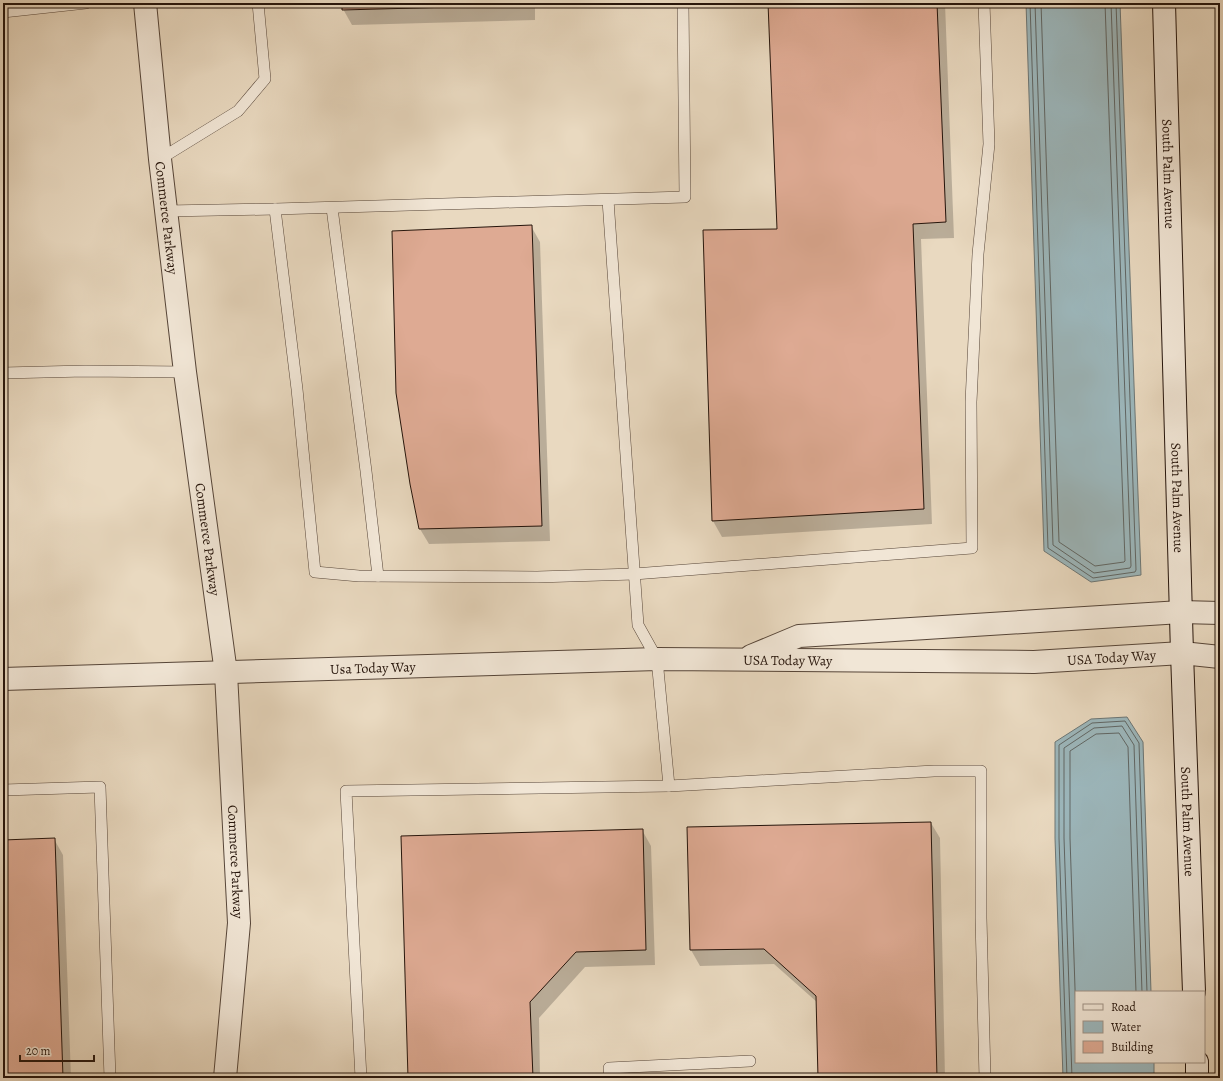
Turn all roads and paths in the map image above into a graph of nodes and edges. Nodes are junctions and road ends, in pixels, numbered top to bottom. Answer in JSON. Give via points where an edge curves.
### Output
{"nodes":[{"id":1,"x":86,"y":3,"type":"edge"},
{"id":2,"x":145,"y":3,"type":"edge"},
{"id":3,"x":258,"y":3,"type":"edge"},
{"id":4,"x":682,"y":3,"type":"edge"},
{"id":5,"x":984,"y":3,"type":"edge"},
{"id":6,"x":1164,"y":3,"type":"edge"},
{"id":7,"x":37,"y":6,"type":"edge"},
{"id":8,"x":3,"y":12,"type":"edge"},
{"id":9,"x":160,"y":159,"type":"junction"},
{"id":10,"x":608,"y":200,"type":"junction"},
{"id":11,"x":332,"y":208,"type":"junction"},
{"id":12,"x":275,"y":209,"type":"junction"},
{"id":13,"x":167,"y":210,"type":"junction"},
{"id":14,"x":185,"y":372,"type":"junction"},
{"id":15,"x":3,"y":373,"type":"edge"},
{"id":16,"x":634,"y":574,"type":"junction"},
{"id":17,"x":378,"y":576,"type":"junction"},
{"id":18,"x":1181,"y":612,"type":"junction"},
{"id":19,"x":1220,"y":613,"type":"edge"},
{"id":20,"x":1182,"y":653,"type":"junction"},
{"id":21,"x":1220,"y":657,"type":"edge"},
{"id":22,"x":657,"y":659,"type":"junction"},
{"id":23,"x":742,"y":660,"type":"junction"},
{"id":24,"x":226,"y":673,"type":"junction"},
{"id":25,"x":3,"y":679,"type":"edge"},
{"id":26,"x":669,"y":786,"type":"junction"},
{"id":27,"x":3,"y":790,"type":"edge"},
{"id":28,"x":1194,"y":991,"type":"edge"},
{"id":29,"x":750,"y":1061,"type":"dead end"},
{"id":30,"x":1197,"y":1063,"type":"edge"},
{"id":31,"x":110,"y":1078,"type":"edge"},
{"id":32,"x":225,"y":1078,"type":"edge"},
{"id":33,"x":362,"y":1078,"type":"edge"},
{"id":34,"x":610,"y":1078,"type":"edge"},
{"id":35,"x":985,"y":1078,"type":"edge"},
{"id":36,"x":1197,"y":1078,"type":"edge"}],
"edges":[{"from":1,"to":7,"type":"lane"},
{"from":2,"to":9,"type":"street","name":"Commerce Parkway"},
{"from":3,"to":9,"type":"lane","via":[[265,79],[238,111]]},
{"from":4,"to":10,"type":"lane","via":[[685,198]]},
{"from":5,"to":16,"type":"lane","via":[[989,144],[978,254],[971,402],[972,548]]},
{"from":6,"to":18,"type":"street","name":"South Palm Avenue"},
{"from":7,"to":8,"type":"lane"},
{"from":9,"to":13,"type":"street","name":"Commerce Parkway"},
{"from":10,"to":11,"type":"lane"},
{"from":10,"to":16,"type":"lane"},
{"from":11,"to":12,"type":"lane"},
{"from":11,"to":17,"type":"lane"},
{"from":12,"to":13,"type":"lane"},
{"from":12,"to":17,"type":"lane","via":[[297,389],[315,572]]},
{"from":13,"to":14,"type":"street","name":"Commerce Parkway"},
{"from":14,"to":15,"type":"lane"},
{"from":14,"to":24,"type":"street","name":"Commerce Parkway"},
{"from":16,"to":17,"type":"lane","via":[[537,577]]},
{"from":16,"to":22,"type":"lane","via":[[638,625]]},
{"from":18,"to":19,"type":"street","name":"USA Today Way"},
{"from":18,"to":20,"type":"street","name":"South Palm Avenue"},
{"from":18,"to":23,"type":"street","name":"USA Today Way","via":[[799,636]]},
{"from":20,"to":21,"type":"street","name":"USA Today Way"},
{"from":20,"to":23,"type":"street","name":"USA Today Way","via":[[1034,662]]},
{"from":20,"to":28,"type":"street","name":"South Palm Avenue"},
{"from":22,"to":23,"type":"street","name":"Usa Today Way"},
{"from":22,"to":24,"type":"street","name":"Usa Today Way"},
{"from":22,"to":26,"type":"lane"},
{"from":24,"to":25,"type":"street","name":"Usa Today Way"},
{"from":24,"to":32,"type":"street","name":"Commerce Parkway","via":[[239,923]]},
{"from":26,"to":33,"type":"lane","via":[[346,791]]},
{"from":26,"to":35,"type":"lane","via":[[934,771],[981,771]]},
{"from":27,"to":31,"type":"lane","via":[[100,787]]},
{"from":29,"to":34,"type":"lane","via":[[609,1068]]},
{"from":30,"to":36,"type":"street"}]}
